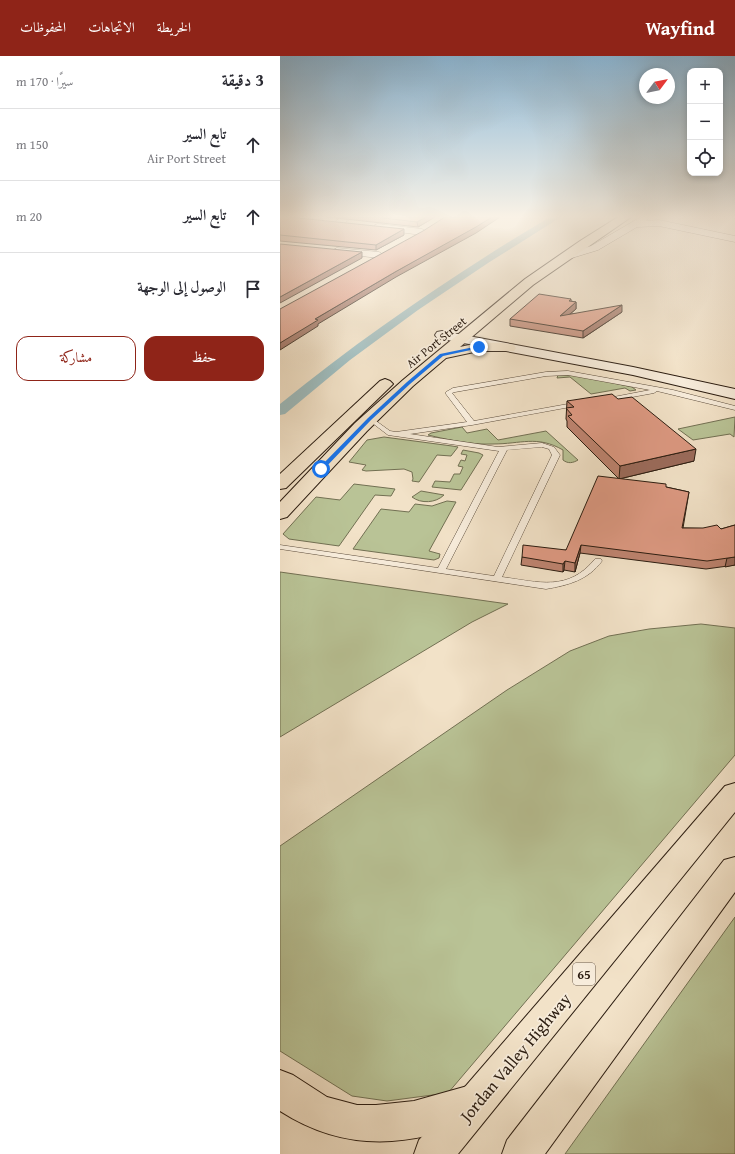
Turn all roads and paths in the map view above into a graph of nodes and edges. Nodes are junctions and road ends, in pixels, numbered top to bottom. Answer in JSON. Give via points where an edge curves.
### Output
{"nodes":[{"id":1,"x":531,"y":268,"type":"edge"},
{"id":2,"x":548,"y":268,"type":"edge"},
{"id":3,"x":477,"y":325,"type":"junction"},
{"id":4,"x":442,"y":335,"type":"junction"},
{"id":5,"x":463,"y":338,"type":"junction"},
{"id":6,"x":430,"y":345,"type":"dead end"},
{"id":7,"x":509,"y":348,"type":"junction"},
{"id":8,"x":442,"y":355,"type":"junction"},
{"id":9,"x":395,"y":375,"type":"dead end"},
{"id":10,"x":661,"y":390,"type":"junction"},
{"id":11,"x":735,"y":394,"type":"edge"},
{"id":12,"x":600,"y":401,"type":"edge"},
{"id":13,"x":585,"y":403,"type":"edge"},
{"id":14,"x":735,"y":408,"type":"edge"},
{"id":15,"x":370,"y":419,"type":"junction"},
{"id":16,"x":472,"y":423,"type":"junction"},
{"id":17,"x":396,"y":434,"type":"junction"},
{"id":18,"x":504,"y":449,"type":"junction"},
{"id":19,"x":280,"y":484,"type":"edge"},
{"id":20,"x":280,"y":513,"type":"edge"},
{"id":21,"x":280,"y":547,"type":"edge"},
{"id":22,"x":598,"y":561,"type":"dead end"},
{"id":23,"x":441,"y":570,"type":"junction"},
{"id":24,"x":497,"y":579,"type":"junction"},
{"id":25,"x":735,"y":793,"type":"edge"},
{"id":26,"x":735,"y":869,"type":"edge"},
{"id":27,"x":280,"y":1088,"type":"edge"},
{"id":28,"x":477,"y":1102,"type":"junction"},
{"id":29,"x":433,"y":1154,"type":"edge"},
{"id":30,"x":522,"y":1154,"type":"edge"}],
"edges":[{"from":1,"to":4,"type":"main road","name":"Air Port Street"},
{"from":2,"to":3,"type":"main road","name":"Air Port Street"},
{"from":3,"to":5,"type":"main road","name":"Air Port Street"},
{"from":3,"to":7,"type":"main road","via":[[489,338]]},
{"from":4,"to":5,"type":"main road"},
{"from":4,"to":6,"type":"main road","name":"Air Port Street"},
{"from":5,"to":7,"type":"main road"},
{"from":5,"to":8,"type":"main road","name":"Air Port Street"},
{"from":7,"to":8,"type":"main road","via":[[479,347]]},
{"from":7,"to":11,"type":"main road","via":[[633,371]]},
{"from":8,"to":15,"type":"main road","name":"Air Port Street"},
{"from":9,"to":19,"type":"main road","name":"Air Port Street"},
{"from":10,"to":12,"type":"lane"},
{"from":10,"to":14,"type":"lane"},
{"from":10,"to":16,"type":"lane","via":[[568,373],[449,392]]},
{"from":13,"to":16,"type":"lane"},
{"from":15,"to":17,"type":"lane","via":[[388,433]]},
{"from":15,"to":20,"type":"main road","name":"Air Port Street"},
{"from":16,"to":17,"type":"lane"},
{"from":17,"to":18,"type":"lane"},
{"from":18,"to":23,"type":"lane"},
{"from":18,"to":24,"type":"lane","via":[[542,445],[552,448],[556,455]]},
{"from":21,"to":23,"type":"lane"},
{"from":22,"to":24,"type":"lane","via":[[590,572],[569,583],[546,586]]},
{"from":23,"to":24,"type":"lane"},
{"from":25,"to":28,"type":"main road","name":"Jordan Valley Highway","number":"65"},
{"from":26,"to":30,"type":"main road"},
{"from":27,"to":28,"type":"main road","via":[[319,1113],[351,1123],[384,1126],[420,1120]]},
{"from":28,"to":29,"type":"main road","name":"Jordan Valley Highway","number":"65"}]}
